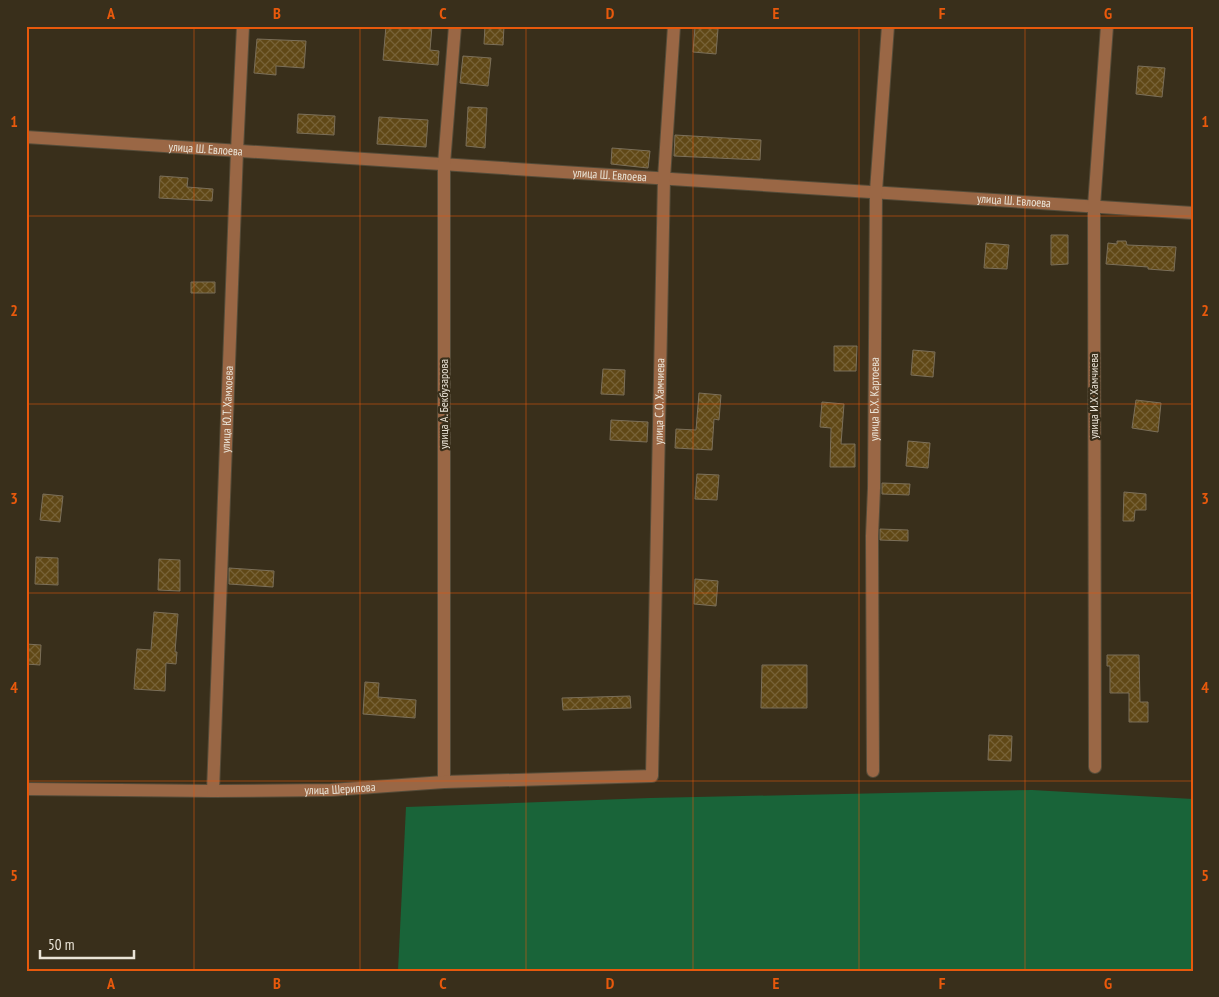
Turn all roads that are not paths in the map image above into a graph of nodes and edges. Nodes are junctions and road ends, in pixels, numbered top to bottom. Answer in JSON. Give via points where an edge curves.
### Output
{"nodes":[{"id":1,"x":244,"y":26,"type":"edge"},
{"id":2,"x":455,"y":26,"type":"edge"},
{"id":3,"x":674,"y":26,"type":"edge"},
{"id":4,"x":888,"y":26,"type":"edge"},
{"id":5,"x":1107,"y":26,"type":"edge"},
{"id":6,"x":26,"y":137,"type":"edge"},
{"id":7,"x":237,"y":151,"type":"junction"},
{"id":8,"x":444,"y":164,"type":"junction"},
{"id":9,"x":664,"y":178,"type":"junction"},
{"id":10,"x":876,"y":191,"type":"junction"},
{"id":11,"x":1094,"y":206,"type":"junction"},
{"id":12,"x":1193,"y":213,"type":"edge"},
{"id":13,"x":1094,"y":767,"type":"dead end"},
{"id":14,"x":873,"y":771,"type":"dead end"},
{"id":15,"x":652,"y":776,"type":"joint"},
{"id":16,"x":444,"y":782,"type":"junction"},
{"id":17,"x":26,"y":788,"type":"edge"},
{"id":18,"x":213,"y":791,"type":"junction"}],
"edges":[{"from":1,"to":7,"type":"street","name":"улица Ю.Т. Хамхоева"},
{"from":2,"to":8,"type":"street","name":"улица А. Бекбузарова"},
{"from":3,"to":9,"type":"street","name":"улица С.О. Хамчиева"},
{"from":4,"to":10,"type":"street","name":"улица Б.Х. Картоева"},
{"from":5,"to":11,"type":"street","name":"улица И.Х Хамчиева"},
{"from":6,"to":7,"type":"street","name":"улица Ш. Евлоева"},
{"from":7,"to":8,"type":"street","name":"улица Ш. Евлоева"},
{"from":7,"to":18,"type":"street","name":"улица Ю.Т. Хамхоева"},
{"from":8,"to":9,"type":"street","name":"улица Ш. Евлоева"},
{"from":8,"to":16,"type":"street","name":"улица А. Бекбузарова"},
{"from":9,"to":10,"type":"street","name":"улица Ш. Евлоева"},
{"from":9,"to":15,"type":"street","name":"улица С.О. Хамчиева"},
{"from":10,"to":11,"type":"street","name":"улица Ш. Евлоева"},
{"from":10,"to":14,"type":"street","name":"улица Б.Х. Картоева"},
{"from":11,"to":12,"type":"street","name":"улица Ш. Евлоева"},
{"from":11,"to":13,"type":"street","name":"улица И.Х Хамчиева"},
{"from":15,"to":16,"type":"street","name":"улица Шерипова"},
{"from":16,"to":18,"type":"street","name":"улица Шерипова","via":[[331,790]]},
{"from":17,"to":18,"type":"street","name":"улица Шерипова"}]}
